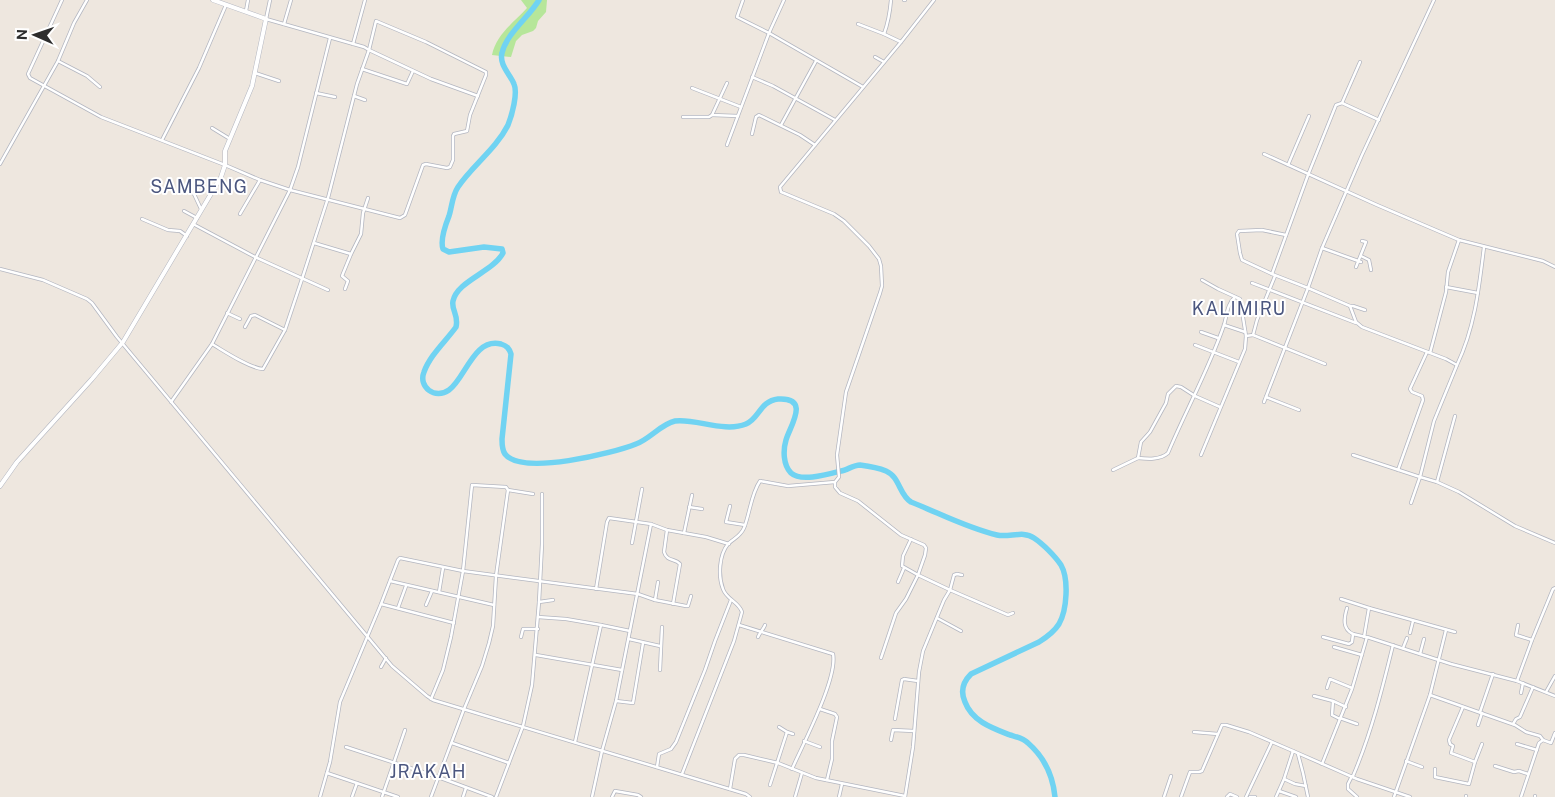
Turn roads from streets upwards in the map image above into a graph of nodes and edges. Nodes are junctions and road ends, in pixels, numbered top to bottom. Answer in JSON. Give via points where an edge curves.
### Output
{"nodes":[{"id":1,"x":62,"y":0,"type":"edge"},
{"id":2,"x":87,"y":0,"type":"edge"},
{"id":3,"x":213,"y":0,"type":"edge"},
{"id":4,"x":248,"y":0,"type":"edge"},
{"id":5,"x":270,"y":0,"type":"edge"},
{"id":6,"x":291,"y":0,"type":"edge"},
{"id":7,"x":365,"y":0,"type":"edge"},
{"id":8,"x":743,"y":0,"type":"edge"},
{"id":9,"x":784,"y":0,"type":"edge"},
{"id":10,"x":891,"y":0,"type":"edge"},
{"id":11,"x":934,"y":0,"type":"edge"},
{"id":12,"x":1434,"y":0,"type":"edge"},
{"id":13,"x":226,"y":5,"type":"junction"},
{"id":14,"x":245,"y":12,"type":"junction"},
{"id":15,"x":266,"y":19,"type":"junction"},
{"id":16,"x":284,"y":24,"type":"junction"},
{"id":17,"x":858,"y":24,"type":"dead end"},
{"id":18,"x":769,"y":33,"type":"junction"},
{"id":19,"x":884,"y":34,"type":"junction"},
{"id":20,"x":330,"y":38,"type":"junction"},
{"id":21,"x":901,"y":42,"type":"junction"},
{"id":22,"x":352,"y":44,"type":"junction"},
{"id":23,"x":369,"y":50,"type":"junction"},
{"id":24,"x":875,"y":57,"type":"dead end"},
{"id":25,"x":58,"y":61,"type":"junction"},
{"id":26,"x":816,"y":61,"type":"junction"},
{"id":27,"x":884,"y":62,"type":"junction"},
{"id":28,"x":1360,"y":62,"type":"dead end"},
{"id":29,"x":362,"y":69,"type":"junction"},
{"id":30,"x":413,"y":70,"type":"junction"},
{"id":31,"x":256,"y":73,"type":"junction"},
{"id":32,"x":752,"y":77,"type":"junction"},
{"id":33,"x":279,"y":81,"type":"dead end"},
{"id":34,"x":727,"y":83,"type":"dead end"},
{"id":35,"x":45,"y":85,"type":"junction"},
{"id":36,"x":100,"y":87,"type":"dead end"},
{"id":37,"x":863,"y":87,"type":"junction"},
{"id":38,"x":692,"y":88,"type":"dead end"},
{"id":39,"x":316,"y":93,"type":"junction"},
{"id":40,"x":354,"y":96,"type":"junction"},
{"id":41,"x":478,"y":96,"type":"junction"},
{"id":42,"x":335,"y":97,"type":"dead end"},
{"id":43,"x":796,"y":98,"type":"junction"},
{"id":44,"x":719,"y":99,"type":"junction"},
{"id":45,"x":366,"y":100,"type":"dead end"},
{"id":46,"x":1342,"y":103,"type":"junction"},
{"id":47,"x":741,"y":107,"type":"junction"},
{"id":48,"x":712,"y":115,"type":"junction"},
{"id":49,"x":738,"y":116,"type":"junction"},
{"id":50,"x":1309,"y":116,"type":"dead end"},
{"id":51,"x":683,"y":117,"type":"dead end"},
{"id":52,"x":836,"y":120,"type":"junction"},
{"id":53,"x":1379,"y":120,"type":"junction"},
{"id":54,"x":781,"y":125,"type":"junction"},
{"id":55,"x":212,"y":128,"type":"dead end"},
{"id":56,"x":752,"y":134,"type":"dead end"},
{"id":57,"x":230,"y":138,"type":"junction"},
{"id":58,"x":162,"y":140,"type":"junction"},
{"id":59,"x":727,"y":144,"type":"dead end"},
{"id":60,"x":815,"y":145,"type":"junction"},
{"id":61,"x":1264,"y":154,"type":"dead end"},
{"id":62,"x":0,"y":164,"type":"edge"},
{"id":63,"x":225,"y":165,"type":"junction"},
{"id":64,"x":1288,"y":165,"type":"junction"},
{"id":65,"x":1308,"y":174,"type":"junction"},
{"id":66,"x":260,"y":180,"type":"junction"},
{"id":67,"x":185,"y":189,"type":"dead end"},
{"id":68,"x":290,"y":190,"type":"junction"},
{"id":69,"x":1347,"y":191,"type":"junction"},
{"id":70,"x":328,"y":198,"type":"junction"},
{"id":71,"x":368,"y":198,"type":"dead end"},
{"id":72,"x":364,"y":208,"type":"junction"},
{"id":73,"x":184,"y":211,"type":"dead end"},
{"id":74,"x":202,"y":211,"type":"junction"},
{"id":75,"x":240,"y":214,"type":"dead end"},
{"id":76,"x":197,"y":218,"type":"junction"},
{"id":77,"x":142,"y":219,"type":"dead end"},
{"id":78,"x":193,"y":224,"type":"junction"},
{"id":79,"x":1286,"y":235,"type":"junction"},
{"id":80,"x":187,"y":236,"type":"junction"},
{"id":81,"x":1459,"y":240,"type":"junction"},
{"id":82,"x":1362,"y":241,"type":"dead end"},
{"id":83,"x":314,"y":243,"type":"junction"},
{"id":84,"x":1484,"y":247,"type":"junction"},
{"id":85,"x":1322,"y":248,"type":"junction"},
{"id":86,"x":351,"y":254,"type":"junction"},
{"id":87,"x":1361,"y":256,"type":"junction"},
{"id":88,"x":255,"y":257,"type":"junction"},
{"id":89,"x":1360,"y":262,"type":"junction"},
{"id":90,"x":1356,"y":267,"type":"dead end"},
{"id":91,"x":1555,"y":267,"type":"edge"},
{"id":92,"x":0,"y":269,"type":"edge"},
{"id":93,"x":1371,"y":270,"type":"dead end"},
{"id":94,"x":1273,"y":275,"type":"junction"},
{"id":95,"x":302,"y":279,"type":"junction"},
{"id":96,"x":1202,"y":280,"type":"dead end"},
{"id":97,"x":1252,"y":283,"type":"dead end"},
{"id":98,"x":1446,"y":287,"type":"junction"},
{"id":99,"x":1308,"y":288,"type":"junction"},
{"id":100,"x":346,"y":289,"type":"dead end"},
{"id":101,"x":328,"y":290,"type":"dead end"},
{"id":102,"x":1270,"y":290,"type":"junction"},
{"id":103,"x":1478,"y":294,"type":"junction"},
{"id":104,"x":1235,"y":297,"type":"junction"},
{"id":105,"x":1302,"y":303,"type":"junction"},
{"id":106,"x":1350,"y":306,"type":"junction"},
{"id":107,"x":1365,"y":310,"type":"dead end"},
{"id":108,"x":227,"y":313,"type":"junction"},
{"id":109,"x":240,"y":319,"type":"dead end"},
{"id":110,"x":1358,"y":324,"type":"junction"},
{"id":111,"x":1224,"y":326,"type":"junction"},
{"id":112,"x":245,"y":327,"type":"dead end"},
{"id":113,"x":284,"y":330,"type":"junction"},
{"id":114,"x":1201,"y":332,"type":"dead end"},
{"id":115,"x":1245,"y":332,"type":"junction"},
{"id":116,"x":1253,"y":335,"type":"junction"},
{"id":117,"x":1246,"y":336,"type":"junction"},
{"id":118,"x":1218,"y":338,"type":"junction"},
{"id":119,"x":123,"y":342,"type":"junction"},
{"id":120,"x":212,"y":344,"type":"junction"},
{"id":121,"x":1195,"y":344,"type":"dead end"},
{"id":122,"x":1285,"y":348,"type":"junction"},
{"id":123,"x":1213,"y":351,"type":"junction"},
{"id":124,"x":1429,"y":352,"type":"junction"},
{"id":125,"x":1239,"y":362,"type":"junction"},
{"id":126,"x":1325,"y":364,"type":"dead end"},
{"id":127,"x":1457,"y":365,"type":"junction"},
{"id":128,"x":1194,"y":396,"type":"junction"},
{"id":129,"x":1266,"y":398,"type":"junction"},
{"id":130,"x":171,"y":402,"type":"junction"},
{"id":131,"x":1264,"y":402,"type":"dead end"},
{"id":132,"x":1220,"y":407,"type":"junction"},
{"id":133,"x":1299,"y":410,"type":"dead end"},
{"id":134,"x":1455,"y":416,"type":"dead end"},
{"id":135,"x":1353,"y":454,"type":"dead end"},
{"id":136,"x":1201,"y":455,"type":"dead end"},
{"id":137,"x":1138,"y":458,"type":"junction"},
{"id":138,"x":1113,"y":470,"type":"dead end"},
{"id":139,"x":1398,"y":470,"type":"junction"},
{"id":140,"x":1420,"y":477,"type":"junction"},
{"id":141,"x":834,"y":482,"type":"junction"},
{"id":142,"x":1437,"y":482,"type":"junction"},
{"id":143,"x":0,"y":486,"type":"edge"},
{"id":144,"x":642,"y":489,"type":"dead end"},
{"id":145,"x":508,"y":490,"type":"junction"},
{"id":146,"x":534,"y":494,"type":"dead end"},
{"id":147,"x":542,"y":494,"type":"dead end"},
{"id":148,"x":692,"y":495,"type":"dead end"},
{"id":149,"x":1411,"y":503,"type":"dead end"},
{"id":150,"x":730,"y":506,"type":"dead end"},
{"id":151,"x":690,"y":507,"type":"junction"},
{"id":152,"x":702,"y":510,"type":"dead end"},
{"id":153,"x":636,"y":521,"type":"junction"},
{"id":154,"x":651,"y":524,"type":"junction"},
{"id":155,"x":745,"y":525,"type":"junction"},
{"id":156,"x":667,"y":530,"type":"junction"},
{"id":157,"x":684,"y":533,"type":"junction"},
{"id":158,"x":911,"y":539,"type":"junction"},
{"id":159,"x":632,"y":543,"type":"dead end"},
{"id":160,"x":1555,"y":543,"type":"edge"},
{"id":161,"x":729,"y":544,"type":"junction"},
{"id":162,"x":443,"y":568,"type":"junction"},
{"id":163,"x":904,"y":568,"type":"junction"},
{"id":164,"x":464,"y":571,"type":"junction"},
{"id":165,"x":962,"y":574,"type":"dead end"},
{"id":166,"x":918,"y":575,"type":"junction"},
{"id":167,"x":496,"y":576,"type":"junction"},
{"id":168,"x":390,"y":581,"type":"junction"},
{"id":169,"x":540,"y":582,"type":"junction"},
{"id":170,"x":658,"y":582,"type":"dead end"},
{"id":171,"x":898,"y":582,"type":"dead end"},
{"id":172,"x":407,"y":586,"type":"junction"},
{"id":173,"x":1555,"y":588,"type":"edge"},
{"id":174,"x":596,"y":589,"type":"junction"},
{"id":175,"x":950,"y":590,"type":"junction"},
{"id":176,"x":432,"y":591,"type":"junction"},
{"id":177,"x":439,"y":592,"type":"junction"},
{"id":178,"x":638,"y":594,"type":"junction"},
{"id":179,"x":458,"y":596,"type":"junction"},
{"id":180,"x":691,"y":596,"type":"dead end"},
{"id":181,"x":553,"y":600,"type":"dead end"},
{"id":182,"x":655,"y":600,"type":"junction"},
{"id":183,"x":731,"y":600,"type":"junction"},
{"id":184,"x":1341,"y":600,"type":"dead end"},
{"id":185,"x":539,"y":602,"type":"junction"},
{"id":186,"x":381,"y":604,"type":"junction"},
{"id":187,"x":673,"y":604,"type":"junction"},
{"id":188,"x":426,"y":605,"type":"dead end"},
{"id":189,"x":494,"y":605,"type":"junction"},
{"id":190,"x":398,"y":608,"type":"junction"},
{"id":191,"x":1347,"y":608,"type":"dead end"},
{"id":192,"x":1369,"y":608,"type":"junction"},
{"id":193,"x":1013,"y":613,"type":"dead end"},
{"id":194,"x":538,"y":617,"type":"junction"},
{"id":195,"x":937,"y":618,"type":"junction"},
{"id":196,"x":1413,"y":621,"type":"junction"},
{"id":197,"x":454,"y":622,"type":"junction"},
{"id":198,"x":601,"y":625,"type":"junction"},
{"id":199,"x":739,"y":625,"type":"junction"},
{"id":200,"x":765,"y":625,"type":"dead end"},
{"id":201,"x":1518,"y":625,"type":"dead end"},
{"id":202,"x":662,"y":627,"type":"dead end"},
{"id":203,"x":538,"y":629,"type":"junction"},
{"id":204,"x":1446,"y":630,"type":"junction"},
{"id":205,"x":630,"y":631,"type":"junction"},
{"id":206,"x":760,"y":631,"type":"junction"},
{"id":207,"x":961,"y":631,"type":"dead end"},
{"id":208,"x":1456,"y":632,"type":"dead end"},
{"id":209,"x":1410,"y":633,"type":"dead end"},
{"id":210,"x":1353,"y":634,"type":"junction"},
{"id":211,"x":368,"y":636,"type":"junction"},
{"id":212,"x":521,"y":637,"type":"dead end"},
{"id":213,"x":758,"y":637,"type":"dead end"},
{"id":214,"x":1323,"y":637,"type":"dead end"},
{"id":215,"x":1366,"y":637,"type":"junction"},
{"id":216,"x":1407,"y":638,"type":"dead end"},
{"id":217,"x":1424,"y":639,"type":"dead end"},
{"id":218,"x":628,"y":640,"type":"junction"},
{"id":219,"x":1532,"y":640,"type":"junction"},
{"id":220,"x":644,"y":643,"type":"junction"},
{"id":221,"x":1392,"y":645,"type":"junction"},
{"id":222,"x":660,"y":646,"type":"junction"},
{"id":223,"x":1334,"y":647,"type":"dead end"},
{"id":224,"x":1403,"y":648,"type":"junction"},
{"id":225,"x":1420,"y":654,"type":"junction"},
{"id":226,"x":536,"y":655,"type":"junction"},
{"id":227,"x":1362,"y":655,"type":"junction"},
{"id":228,"x":385,"y":658,"type":"junction"},
{"id":229,"x":881,"y":658,"type":"dead end"},
{"id":230,"x":1439,"y":660,"type":"junction"},
{"id":231,"x":592,"y":664,"type":"junction"},
{"id":232,"x":381,"y":667,"type":"dead end"},
{"id":233,"x":622,"y":670,"type":"junction"},
{"id":234,"x":660,"y":670,"type":"dead end"},
{"id":235,"x":1493,"y":674,"type":"junction"},
{"id":236,"x":1555,"y":676,"type":"edge"},
{"id":237,"x":918,"y":681,"type":"junction"},
{"id":238,"x":1517,"y":681,"type":"junction"},
{"id":239,"x":1523,"y":683,"type":"junction"},
{"id":240,"x":1533,"y":687,"type":"junction"},
{"id":241,"x":1327,"y":688,"type":"dead end"},
{"id":242,"x":1352,"y":688,"type":"junction"},
{"id":243,"x":1546,"y":692,"type":"junction"},
{"id":244,"x":1520,"y":693,"type":"dead end"},
{"id":245,"x":1430,"y":695,"type":"junction"},
{"id":246,"x":1314,"y":696,"type":"dead end"},
{"id":247,"x":1555,"y":696,"type":"edge"},
{"id":248,"x":431,"y":699,"type":"junction"},
{"id":249,"x":616,"y":701,"type":"junction"},
{"id":250,"x":1333,"y":701,"type":"junction"},
{"id":251,"x":1346,"y":707,"type":"junction"},
{"id":252,"x":1463,"y":707,"type":"junction"},
{"id":253,"x":464,"y":709,"type":"junction"},
{"id":254,"x":820,"y":709,"type":"junction"},
{"id":255,"x":1481,"y":713,"type":"junction"},
{"id":256,"x":1340,"y":718,"type":"junction"},
{"id":257,"x":894,"y":719,"type":"dead end"},
{"id":258,"x":1358,"y":724,"type":"dead end"},
{"id":259,"x":1512,"y":724,"type":"junction"},
{"id":260,"x":1478,"y":725,"type":"dead end"},
{"id":261,"x":523,"y":726,"type":"junction"},
{"id":262,"x":779,"y":728,"type":"dead end"},
{"id":263,"x":405,"y":730,"type":"dead end"},
{"id":264,"x":787,"y":732,"type":"junction"},
{"id":265,"x":914,"y":732,"type":"junction"},
{"id":266,"x":1194,"y":732,"type":"dead end"},
{"id":267,"x":1555,"y":733,"type":"edge"},
{"id":268,"x":792,"y":734,"type":"dead end"},
{"id":269,"x":1218,"y":734,"type":"junction"},
{"id":270,"x":891,"y":740,"type":"dead end"},
{"id":271,"x":1543,"y":740,"type":"junction"},
{"id":272,"x":804,"y":741,"type":"junction"},
{"id":273,"x":575,"y":742,"type":"junction"},
{"id":274,"x":1272,"y":742,"type":"junction"},
{"id":275,"x":452,"y":743,"type":"junction"},
{"id":276,"x":1482,"y":744,"type":"dead end"},
{"id":277,"x":1517,"y":744,"type":"dead end"},
{"id":278,"x":1551,"y":744,"type":"junction"},
{"id":279,"x":1555,"y":746,"type":"edge"},
{"id":280,"x":346,"y":747,"type":"dead end"},
{"id":281,"x":820,"y":747,"type":"dead end"},
{"id":282,"x":1537,"y":750,"type":"junction"},
{"id":283,"x":602,"y":751,"type":"junction"},
{"id":284,"x":1293,"y":751,"type":"junction"},
{"id":285,"x":1298,"y":754,"type":"junction"},
{"id":286,"x":1406,"y":761,"type":"junction"},
{"id":287,"x":393,"y":762,"type":"junction"},
{"id":288,"x":1475,"y":762,"type":"junction"},
{"id":289,"x":509,"y":763,"type":"junction"},
{"id":290,"x":778,"y":763,"type":"junction"},
{"id":291,"x":1322,"y":764,"type":"junction"},
{"id":292,"x":657,"y":766,"type":"junction"},
{"id":293,"x":1495,"y":766,"type":"dead end"},
{"id":294,"x":1422,"y":767,"type":"dead end"},
{"id":295,"x":792,"y":769,"type":"junction"},
{"id":296,"x":1435,"y":769,"type":"dead end"},
{"id":297,"x":327,"y":773,"type":"junction"},
{"id":298,"x":802,"y":773,"type":"junction"},
{"id":299,"x":682,"y":774,"type":"junction"},
{"id":300,"x":1528,"y":774,"type":"junction"},
{"id":301,"x":1171,"y":776,"type":"dead end"},
{"id":302,"x":1352,"y":776,"type":"junction"},
{"id":303,"x":438,"y":777,"type":"junction"},
{"id":304,"x":1284,"y":779,"type":"junction"},
{"id":305,"x":827,"y":780,"type":"junction"},
{"id":306,"x":357,"y":783,"type":"junction"},
{"id":307,"x":842,"y":783,"type":"junction"},
{"id":308,"x":770,"y":785,"type":"dead end"},
{"id":309,"x":1306,"y":786,"type":"junction"},
{"id":310,"x":466,"y":788,"type":"junction"},
{"id":311,"x":730,"y":789,"type":"junction"},
{"id":312,"x":1279,"y":791,"type":"junction"},
{"id":313,"x":384,"y":792,"type":"junction"},
{"id":314,"x":1395,"y":793,"type":"junction"},
{"id":315,"x":905,"y":796,"type":"edge"},
{"id":316,"x":320,"y":797,"type":"edge"},
{"id":317,"x":352,"y":797,"type":"edge"},
{"id":318,"x":382,"y":797,"type":"edge"},
{"id":319,"x":398,"y":797,"type":"edge"},
{"id":320,"x":431,"y":797,"type":"edge"},
{"id":321,"x":463,"y":797,"type":"edge"},
{"id":322,"x":492,"y":797,"type":"edge"},
{"id":323,"x":496,"y":797,"type":"edge"},
{"id":324,"x":592,"y":797,"type":"edge"},
{"id":325,"x":612,"y":797,"type":"edge"},
{"id":326,"x":641,"y":797,"type":"edge"},
{"id":327,"x":750,"y":797,"type":"edge"},
{"id":328,"x":795,"y":797,"type":"edge"},
{"id":329,"x":839,"y":797,"type":"edge"},
{"id":330,"x":1164,"y":797,"type":"edge"},
{"id":331,"x":1181,"y":797,"type":"edge"},
{"id":332,"x":1227,"y":797,"type":"edge"},
{"id":333,"x":1237,"y":797,"type":"edge"},
{"id":334,"x":1248,"y":797,"type":"edge"},
{"id":335,"x":1254,"y":797,"type":"edge"},
{"id":336,"x":1276,"y":797,"type":"edge"},
{"id":337,"x":1296,"y":797,"type":"edge"},
{"id":338,"x":1308,"y":797,"type":"edge"},
{"id":339,"x":1357,"y":797,"type":"edge"},
{"id":340,"x":1394,"y":797,"type":"edge"},
{"id":341,"x":1410,"y":797,"type":"edge"},
{"id":342,"x":1521,"y":797,"type":"edge"}],
"edges":[{"from":1,"to":35,"type":"street","via":[[28,74]]},
{"from":2,"to":25,"type":"street"},
{"from":3,"to":13,"type":"street"},
{"from":4,"to":14,"type":"street"},
{"from":5,"to":15,"type":"street"},
{"from":6,"to":16,"type":"street"},
{"from":7,"to":22,"type":"street"},
{"from":8,"to":18,"type":"street","via":[[737,16]]},
{"from":9,"to":18,"type":"street"},
{"from":10,"to":19,"type":"street"},
{"from":11,"to":21,"type":"street"},
{"from":12,"to":53,"type":"street"},
{"from":13,"to":14,"type":"street"},
{"from":13,"to":58,"type":"street","via":[[199,68]]},
{"from":14,"to":15,"type":"street"},
{"from":15,"to":16,"type":"street"},
{"from":15,"to":31,"type":"street"},
{"from":16,"to":20,"type":"street"},
{"from":17,"to":19,"type":"street"},
{"from":18,"to":26,"type":"street"},
{"from":18,"to":32,"type":"street"},
{"from":19,"to":21,"type":"street"},
{"from":20,"to":22,"type":"street"},
{"from":20,"to":39,"type":"street"},
{"from":21,"to":27,"type":"street"},
{"from":22,"to":23,"type":"street"},
{"from":23,"to":29,"type":"street"},
{"from":23,"to":30,"type":"street"},
{"from":23,"to":41,"type":"street","via":[[377,21],[486,72]]},
{"from":24,"to":27,"type":"street"},
{"from":25,"to":35,"type":"street"},
{"from":25,"to":36,"type":"street","via":[[87,76]]},
{"from":26,"to":37,"type":"street"},
{"from":26,"to":43,"type":"street"},
{"from":27,"to":37,"type":"street"},
{"from":28,"to":46,"type":"street"},
{"from":29,"to":30,"type":"street","via":[[407,84]]},
{"from":29,"to":40,"type":"street"},
{"from":30,"to":41,"type":"street"},
{"from":31,"to":33,"type":"street"},
{"from":31,"to":57,"type":"street"},
{"from":32,"to":43,"type":"street"},
{"from":32,"to":47,"type":"street"},
{"from":34,"to":44,"type":"street"},
{"from":35,"to":58,"type":"street","via":[[101,117]]},
{"from":35,"to":62,"type":"street"},
{"from":37,"to":52,"type":"street"},
{"from":38,"to":44,"type":"street"},
{"from":39,"to":42,"type":"street"},
{"from":39,"to":68,"type":"street"},
{"from":40,"to":45,"type":"street"},
{"from":40,"to":70,"type":"street"},
{"from":41,"to":72,"type":"street","via":[[467,131],[453,136],[450,167],[423,165],[402,217]]},
{"from":43,"to":52,"type":"street"},
{"from":43,"to":54,"type":"street"},
{"from":44,"to":47,"type":"street"},
{"from":44,"to":48,"type":"street"},
{"from":46,"to":53,"type":"street"},
{"from":46,"to":65,"type":"street","via":[[1336,105]]},
{"from":47,"to":49,"type":"street"},
{"from":48,"to":49,"type":"street"},
{"from":48,"to":51,"type":"street"},
{"from":49,"to":59,"type":"street"},
{"from":50,"to":64,"type":"street"},
{"from":52,"to":60,"type":"street"},
{"from":53,"to":69,"type":"street"},
{"from":54,"to":56,"type":"street","via":[[757,115]]},
{"from":54,"to":60,"type":"street"},
{"from":55,"to":57,"type":"street"},
{"from":57,"to":63,"type":"street"},
{"from":58,"to":63,"type":"street"},
{"from":60,"to":141,"type":"street","via":[[781,185],[781,190],[834,214],[856,231],[879,259],[882,280],[846,392],[837,456],[839,476]]},
{"from":61,"to":64,"type":"street"},
{"from":63,"to":66,"type":"street"},
{"from":63,"to":74,"type":"street"},
{"from":64,"to":65,"type":"street"},
{"from":65,"to":69,"type":"street"},
{"from":65,"to":79,"type":"street"},
{"from":66,"to":68,"type":"street"},
{"from":66,"to":75,"type":"street"},
{"from":67,"to":74,"type":"street","via":[[194,194]]},
{"from":68,"to":70,"type":"street"},
{"from":68,"to":88,"type":"street"},
{"from":69,"to":81,"type":"street"},
{"from":69,"to":85,"type":"street"},
{"from":70,"to":72,"type":"street"},
{"from":70,"to":83,"type":"street"},
{"from":71,"to":72,"type":"street"},
{"from":72,"to":86,"type":"street","via":[[361,234]]},
{"from":73,"to":76,"type":"street"},
{"from":74,"to":76,"type":"street"},
{"from":76,"to":78,"type":"street"},
{"from":77,"to":80,"type":"street"},
{"from":78,"to":80,"type":"street"},
{"from":78,"to":88,"type":"street"},
{"from":79,"to":94,"type":"street"},
{"from":79,"to":94,"type":"street","via":[[1262,230],[1238,234],[1242,260]]},
{"from":80,"to":119,"type":"street"},
{"from":81,"to":84,"type":"street"},
{"from":81,"to":98,"type":"street"},
{"from":82,"to":87,"type":"street","via":[[1366,242]]},
{"from":83,"to":86,"type":"street"},
{"from":83,"to":95,"type":"street"},
{"from":84,"to":91,"type":"street","via":[[1529,257]]},
{"from":84,"to":103,"type":"street"},
{"from":85,"to":89,"type":"street"},
{"from":85,"to":99,"type":"street"},
{"from":86,"to":100,"type":"street","via":[[342,276],[348,281]]},
{"from":87,"to":89,"type":"street"},
{"from":87,"to":93,"type":"street","via":[[1369,260]]},
{"from":88,"to":95,"type":"street"},
{"from":88,"to":108,"type":"street"},
{"from":89,"to":90,"type":"street"},
{"from":92,"to":119,"type":"street","via":[[43,280],[87,299]]},
{"from":94,"to":99,"type":"street"},
{"from":94,"to":102,"type":"street"},
{"from":95,"to":101,"type":"street"},
{"from":95,"to":113,"type":"street"},
{"from":96,"to":104,"type":"street"},
{"from":97,"to":102,"type":"street"},
{"from":98,"to":103,"type":"street"},
{"from":98,"to":124,"type":"street"},
{"from":99,"to":105,"type":"street"},
{"from":99,"to":106,"type":"street"},
{"from":102,"to":105,"type":"street"},
{"from":102,"to":116,"type":"street"},
{"from":103,"to":127,"type":"street","via":[[1468,341]]},
{"from":104,"to":111,"type":"street","via":[[1229,304]]},
{"from":104,"to":115,"type":"street","via":[[1240,300]]},
{"from":105,"to":110,"type":"street"},
{"from":105,"to":122,"type":"street"},
{"from":106,"to":107,"type":"street"},
{"from":106,"to":110,"type":"street"},
{"from":108,"to":109,"type":"street"},
{"from":108,"to":120,"type":"street"},
{"from":110,"to":124,"type":"street"},
{"from":111,"to":115,"type":"street"},
{"from":111,"to":118,"type":"street"},
{"from":112,"to":113,"type":"street","via":[[255,315]]},
{"from":113,"to":120,"type":"street","via":[[262,370]]},
{"from":114,"to":118,"type":"street"},
{"from":115,"to":117,"type":"street"},
{"from":116,"to":117,"type":"street"},
{"from":116,"to":122,"type":"street"},
{"from":117,"to":125,"type":"street"},
{"from":118,"to":123,"type":"street"},
{"from":119,"to":130,"type":"street"},
{"from":119,"to":143,"type":"street","via":[[17,462]]},
{"from":120,"to":130,"type":"street"},
{"from":121,"to":123,"type":"street"},
{"from":122,"to":126,"type":"street"},
{"from":122,"to":129,"type":"street"},
{"from":123,"to":125,"type":"street"},
{"from":123,"to":128,"type":"street"},
{"from":124,"to":127,"type":"street"},
{"from":124,"to":139,"type":"street","via":[[1411,386],[1410,390],[1422,396],[1423,400]]},
{"from":125,"to":132,"type":"street"},
{"from":127,"to":140,"type":"street","via":[[1437,414]]},
{"from":128,"to":132,"type":"street"},
{"from":128,"to":137,"type":"street","via":[[1167,454],[1151,459]]},
{"from":128,"to":137,"type":"street","via":[[1181,387],[1173,388],[1142,442]]},
{"from":129,"to":131,"type":"street"},
{"from":129,"to":133,"type":"street"},
{"from":130,"to":211,"type":"street"},
{"from":132,"to":136,"type":"street"},
{"from":134,"to":142,"type":"street"},
{"from":135,"to":139,"type":"street"},
{"from":137,"to":138,"type":"street"},
{"from":139,"to":140,"type":"street"},
{"from":140,"to":142,"type":"street"},
{"from":140,"to":149,"type":"street"},
{"from":141,"to":155,"type":"street","via":[[788,486],[760,481]]},
{"from":141,"to":158,"type":"street","via":[[840,493],[858,501],[898,533]]},
{"from":142,"to":160,"type":"street","via":[[1515,526]]},
{"from":144,"to":153,"type":"street"},
{"from":145,"to":146,"type":"street"},
{"from":145,"to":164,"type":"street","via":[[506,487],[472,485]]},
{"from":145,"to":167,"type":"street"},
{"from":147,"to":169,"type":"street"},
{"from":148,"to":151,"type":"street"},
{"from":150,"to":155,"type":"street","via":[[726,522]]},
{"from":151,"to":152,"type":"street"},
{"from":151,"to":157,"type":"street"},
{"from":153,"to":154,"type":"street"},
{"from":153,"to":159,"type":"street"},
{"from":153,"to":174,"type":"street","via":[[607,520]]},
{"from":154,"to":156,"type":"street"},
{"from":154,"to":178,"type":"street"},
{"from":155,"to":161,"type":"street","via":[[739,537]]},
{"from":156,"to":157,"type":"street"},
{"from":156,"to":187,"type":"street","via":[[665,555],[680,564]]},
{"from":157,"to":161,"type":"street"},
{"from":158,"to":163,"type":"street","via":[[904,556]]},
{"from":158,"to":166,"type":"street","via":[[926,548]]},
{"from":161,"to":183,"type":"street","via":[[720,577],[724,592]]},
{"from":162,"to":164,"type":"street"},
{"from":162,"to":168,"type":"street","via":[[400,558]]},
{"from":162,"to":177,"type":"street"},
{"from":163,"to":166,"type":"street"},
{"from":163,"to":171,"type":"street"},
{"from":164,"to":167,"type":"street"},
{"from":164,"to":179,"type":"street"},
{"from":165,"to":175,"type":"street","via":[[954,575]]},
{"from":166,"to":175,"type":"street"},
{"from":166,"to":229,"type":"street","via":[[896,613]]},
{"from":167,"to":169,"type":"street"},
{"from":167,"to":189,"type":"street"},
{"from":168,"to":172,"type":"street"},
{"from":168,"to":186,"type":"street"},
{"from":169,"to":174,"type":"street"},
{"from":169,"to":185,"type":"street"},
{"from":170,"to":182,"type":"street"},
{"from":172,"to":176,"type":"street"},
{"from":172,"to":190,"type":"street"},
{"from":173,"to":219,"type":"street"},
{"from":174,"to":178,"type":"street"},
{"from":175,"to":193,"type":"street","via":[[1007,614]]},
{"from":175,"to":195,"type":"street"},
{"from":176,"to":177,"type":"street"},
{"from":176,"to":188,"type":"street"},
{"from":177,"to":179,"type":"street"},
{"from":178,"to":182,"type":"street"},
{"from":178,"to":205,"type":"street"},
{"from":179,"to":189,"type":"street"},
{"from":179,"to":197,"type":"street"},
{"from":180,"to":187,"type":"street","via":[[687,606]]},
{"from":181,"to":185,"type":"street"},
{"from":182,"to":187,"type":"street"},
{"from":183,"to":199,"type":"street","via":[[742,610]]},
{"from":183,"to":292,"type":"street","via":[[676,742],[672,749],[659,754]]},
{"from":184,"to":192,"type":"street"},
{"from":185,"to":194,"type":"street"},
{"from":186,"to":190,"type":"street"},
{"from":186,"to":211,"type":"street"},
{"from":189,"to":253,"type":"street","via":[[490,643]]},
{"from":190,"to":197,"type":"street"},
{"from":191,"to":210,"type":"street","via":[[1345,626]]},
{"from":192,"to":196,"type":"street"},
{"from":192,"to":215,"type":"street"},
{"from":194,"to":198,"type":"street"},
{"from":194,"to":203,"type":"street"},
{"from":195,"to":207,"type":"street"},
{"from":195,"to":237,"type":"street","via":[[923,651]]},
{"from":196,"to":204,"type":"street"},
{"from":196,"to":209,"type":"street"},
{"from":197,"to":248,"type":"street","via":[[443,670]]},
{"from":198,"to":205,"type":"street"},
{"from":198,"to":231,"type":"street"},
{"from":199,"to":206,"type":"street"},
{"from":199,"to":299,"type":"street"},
{"from":200,"to":206,"type":"street"},
{"from":201,"to":219,"type":"street","via":[[1516,635]]},
{"from":202,"to":222,"type":"street"},
{"from":203,"to":212,"type":"street","via":[[523,629]]},
{"from":203,"to":226,"type":"street"},
{"from":204,"to":208,"type":"street"},
{"from":204,"to":230,"type":"street"},
{"from":205,"to":218,"type":"street"},
{"from":206,"to":213,"type":"street"},
{"from":206,"to":254,"type":"street","via":[[833,654],[833,666]]},
{"from":210,"to":214,"type":"street","via":[[1349,644]]},
{"from":210,"to":215,"type":"street"},
{"from":211,"to":228,"type":"street"},
{"from":211,"to":297,"type":"street","via":[[340,702]]},
{"from":215,"to":221,"type":"street"},
{"from":215,"to":227,"type":"street"},
{"from":216,"to":224,"type":"street"},
{"from":217,"to":225,"type":"street"},
{"from":218,"to":220,"type":"street"},
{"from":218,"to":233,"type":"street"},
{"from":219,"to":238,"type":"street"},
{"from":220,"to":222,"type":"street"},
{"from":220,"to":249,"type":"street","via":[[633,703]]},
{"from":221,"to":224,"type":"street"},
{"from":221,"to":302,"type":"street","via":[[1363,754]]},
{"from":222,"to":234,"type":"street"},
{"from":223,"to":227,"type":"street"},
{"from":224,"to":225,"type":"street"},
{"from":225,"to":230,"type":"street"},
{"from":226,"to":231,"type":"street"},
{"from":226,"to":261,"type":"street"},
{"from":227,"to":242,"type":"street"},
{"from":228,"to":232,"type":"street"},
{"from":228,"to":248,"type":"street"},
{"from":230,"to":235,"type":"street"},
{"from":230,"to":245,"type":"street"},
{"from":231,"to":233,"type":"street"},
{"from":231,"to":273,"type":"street"},
{"from":233,"to":249,"type":"street"},
{"from":235,"to":238,"type":"street"},
{"from":235,"to":255,"type":"street"},
{"from":236,"to":243,"type":"street"},
{"from":237,"to":257,"type":"street","via":[[902,680]]},
{"from":237,"to":265,"type":"street"},
{"from":238,"to":239,"type":"street"},
{"from":239,"to":240,"type":"street"},
{"from":239,"to":244,"type":"street"},
{"from":240,"to":243,"type":"street"},
{"from":240,"to":259,"type":"street","via":[[1520,717]]},
{"from":241,"to":242,"type":"street","via":[[1330,679]]},
{"from":242,"to":251,"type":"street"},
{"from":243,"to":247,"type":"street"},
{"from":245,"to":252,"type":"street"},
{"from":245,"to":286,"type":"street"},
{"from":246,"to":250,"type":"street"},
{"from":248,"to":253,"type":"street"},
{"from":249,"to":283,"type":"street"},
{"from":250,"to":251,"type":"street"},
{"from":250,"to":256,"type":"street","via":[[1332,715]]},
{"from":251,"to":256,"type":"street"},
{"from":252,"to":255,"type":"street"},
{"from":252,"to":288,"type":"street","via":[[1449,740],[1454,746],[1452,754]]},
{"from":253,"to":261,"type":"street"},
{"from":253,"to":275,"type":"street"},
{"from":254,"to":272,"type":"street"},
{"from":254,"to":305,"type":"street","via":[[837,716]]},
{"from":255,"to":259,"type":"street"},
{"from":255,"to":260,"type":"street"},
{"from":256,"to":258,"type":"street"},
{"from":256,"to":291,"type":"street"},
{"from":259,"to":271,"type":"street"},
{"from":261,"to":273,"type":"street"},
{"from":261,"to":289,"type":"street"},
{"from":262,"to":264,"type":"street"},
{"from":263,"to":287,"type":"street"},
{"from":264,"to":268,"type":"street"},
{"from":264,"to":290,"type":"street"},
{"from":265,"to":270,"type":"street","via":[[893,730]]},
{"from":265,"to":315,"type":"street"},
{"from":266,"to":269,"type":"street"},
{"from":267,"to":278,"type":"street"},
{"from":269,"to":274,"type":"street","via":[[1222,725],[1226,725]]},
{"from":269,"to":331,"type":"street","via":[[1202,771],[1190,772]]},
{"from":271,"to":278,"type":"street"},
{"from":271,"to":282,"type":"street"},
{"from":272,"to":281,"type":"street"},
{"from":272,"to":295,"type":"street"},
{"from":273,"to":283,"type":"street"},
{"from":274,"to":284,"type":"street"},
{"from":274,"to":334,"type":"street"},
{"from":275,"to":289,"type":"street"},
{"from":275,"to":303,"type":"street"},
{"from":276,"to":288,"type":"street"},
{"from":277,"to":282,"type":"street"},
{"from":278,"to":279,"type":"street"},
{"from":280,"to":287,"type":"street"},
{"from":282,"to":300,"type":"street"},
{"from":283,"to":292,"type":"street"},
{"from":283,"to":324,"type":"street"},
{"from":284,"to":285,"type":"street"},
{"from":284,"to":304,"type":"street"},
{"from":285,"to":291,"type":"street"},
{"from":285,"to":309,"type":"street"},
{"from":286,"to":294,"type":"street"},
{"from":286,"to":314,"type":"street"},
{"from":287,"to":303,"type":"street"},
{"from":287,"to":313,"type":"street"},
{"from":288,"to":296,"type":"street","via":[[1468,784],[1435,777]]},
{"from":289,"to":323,"type":"street"},
{"from":290,"to":295,"type":"street"},
{"from":290,"to":308,"type":"street"},
{"from":290,"to":311,"type":"street","via":[[739,755],[735,759]]},
{"from":291,"to":302,"type":"street"},
{"from":292,"to":299,"type":"street"},
{"from":293,"to":300,"type":"street"},
{"from":295,"to":298,"type":"street"},
{"from":297,"to":306,"type":"street"},
{"from":297,"to":316,"type":"street"},
{"from":298,"to":305,"type":"street"},
{"from":298,"to":328,"type":"street"},
{"from":299,"to":311,"type":"street"},
{"from":300,"to":342,"type":"street"},
{"from":301,"to":330,"type":"street"},
{"from":302,"to":314,"type":"street"},
{"from":302,"to":339,"type":"street","via":[[1348,789]]},
{"from":303,"to":310,"type":"street"},
{"from":303,"to":320,"type":"street"},
{"from":304,"to":309,"type":"street"},
{"from":304,"to":312,"type":"street"},
{"from":305,"to":307,"type":"street"},
{"from":306,"to":313,"type":"street"},
{"from":306,"to":317,"type":"street"},
{"from":307,"to":315,"type":"street"},
{"from":307,"to":329,"type":"street"},
{"from":309,"to":338,"type":"street"},
{"from":310,"to":321,"type":"street"},
{"from":310,"to":322,"type":"street"},
{"from":311,"to":327,"type":"street"},
{"from":312,"to":336,"type":"street"},
{"from":312,"to":337,"type":"street"},
{"from":313,"to":318,"type":"street"},
{"from":313,"to":319,"type":"street"},
{"from":314,"to":340,"type":"street"},
{"from":314,"to":341,"type":"street"},
{"from":325,"to":326,"type":"street","via":[[615,791]]},
{"from":332,"to":333,"type":"street","via":[[1231,794]]},
{"from":334,"to":335,"type":"street"}]}
